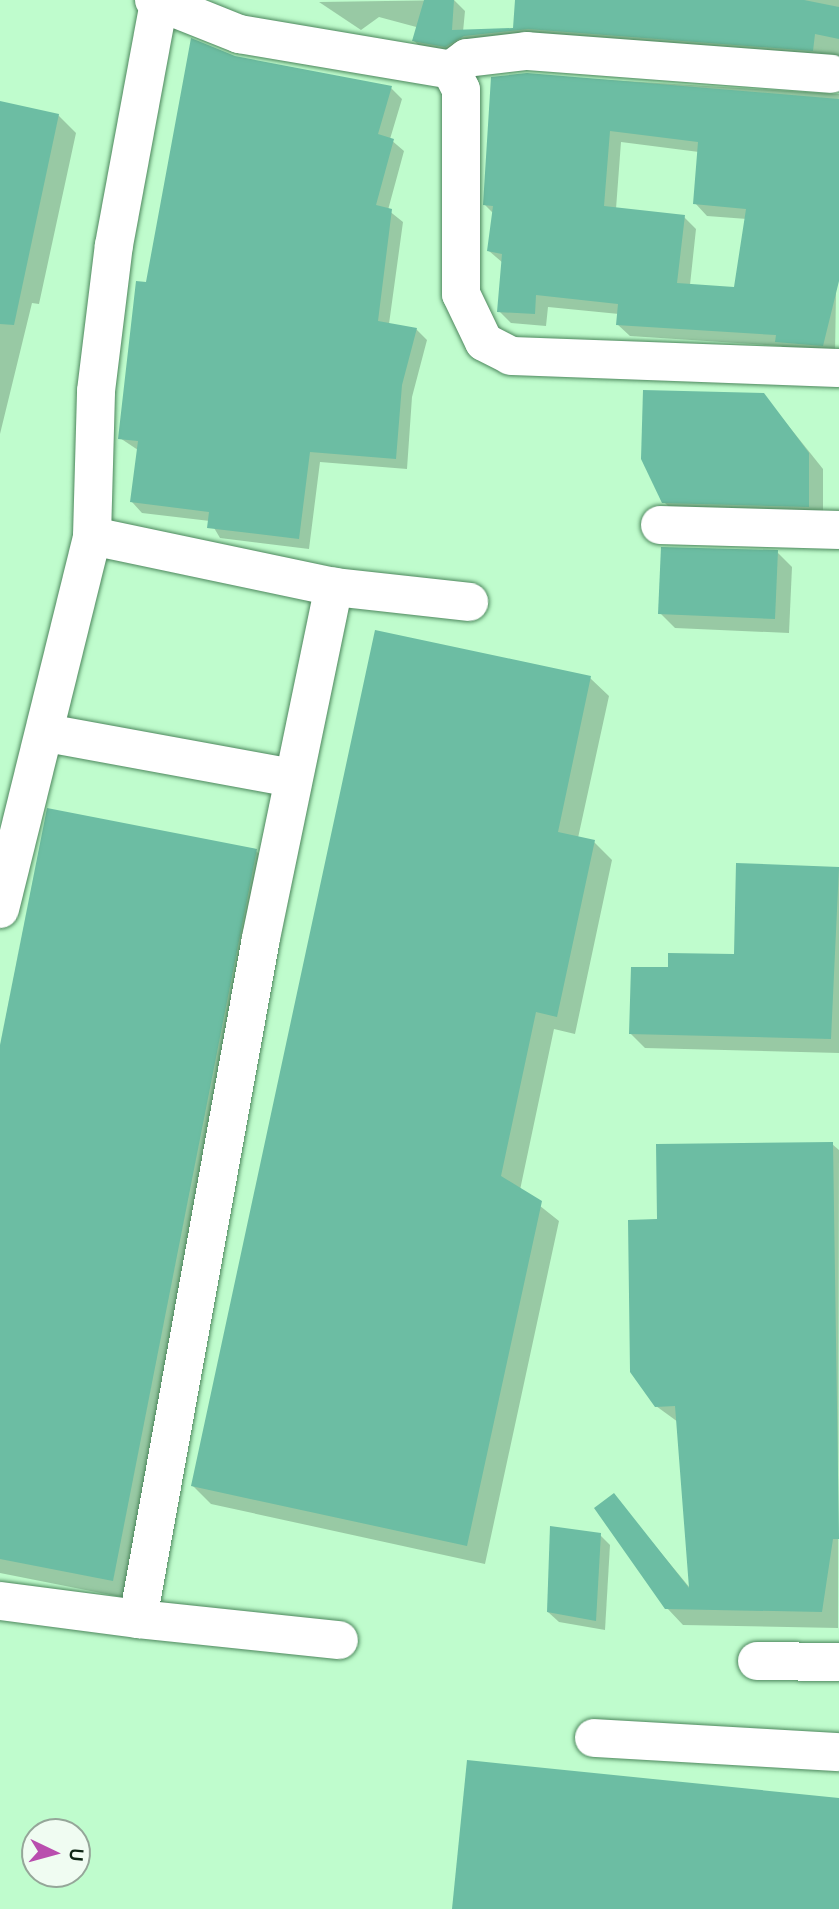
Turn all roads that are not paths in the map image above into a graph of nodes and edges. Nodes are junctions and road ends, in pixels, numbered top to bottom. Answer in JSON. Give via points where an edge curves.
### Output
{"nodes":[{"id":1,"x":157,"y":1,"type":"edge"},
{"id":2,"x":452,"y":69,"type":"junction"},
{"id":3,"x":831,"y":74,"type":"dead end"},
{"id":4,"x":839,"y":368,"type":"edge"},
{"id":5,"x":660,"y":525,"type":"dead end"},
{"id":6,"x":839,"y":530,"type":"edge"},
{"id":7,"x":92,"y":536,"type":"junction"},
{"id":8,"x":334,"y":587,"type":"junction"},
{"id":9,"x":469,"y":602,"type":"dead end"},
{"id":10,"x":47,"y":733,"type":"junction"},
{"id":11,"x":293,"y":778,"type":"junction"},
{"id":12,"x":0,"y":909,"type":"edge"},
{"id":13,"x":0,"y":1601,"type":"edge"},
{"id":14,"x":138,"y":1619,"type":"junction"},
{"id":15,"x":339,"y":1640,"type":"dead end"},
{"id":16,"x":757,"y":1661,"type":"dead end"},
{"id":17,"x":839,"y":1662,"type":"edge"},
{"id":18,"x":594,"y":1738,"type":"dead end"},
{"id":19,"x":839,"y":1752,"type":"edge"}],
"edges":[{"from":1,"to":2,"type":"street","via":[[239,34]]},
{"from":1,"to":7,"type":"street","via":[[112,258],[96,391]]},
{"from":2,"to":3,"type":"street","via":[[467,58],[527,51]]},
{"from":2,"to":4,"type":"street","via":[[461,90],[461,294],[484,342],[511,356]]},
{"from":5,"to":6,"type":"street"},
{"from":7,"to":8,"type":"street"},
{"from":7,"to":10,"type":"street"},
{"from":8,"to":9,"type":"street"},
{"from":8,"to":11,"type":"street"},
{"from":10,"to":11,"type":"street"},
{"from":10,"to":12,"type":"street"},
{"from":11,"to":14,"type":"street"},
{"from":13,"to":14,"type":"street"},
{"from":14,"to":15,"type":"street"},
{"from":16,"to":17,"type":"street"},
{"from":18,"to":19,"type":"street"}]}
